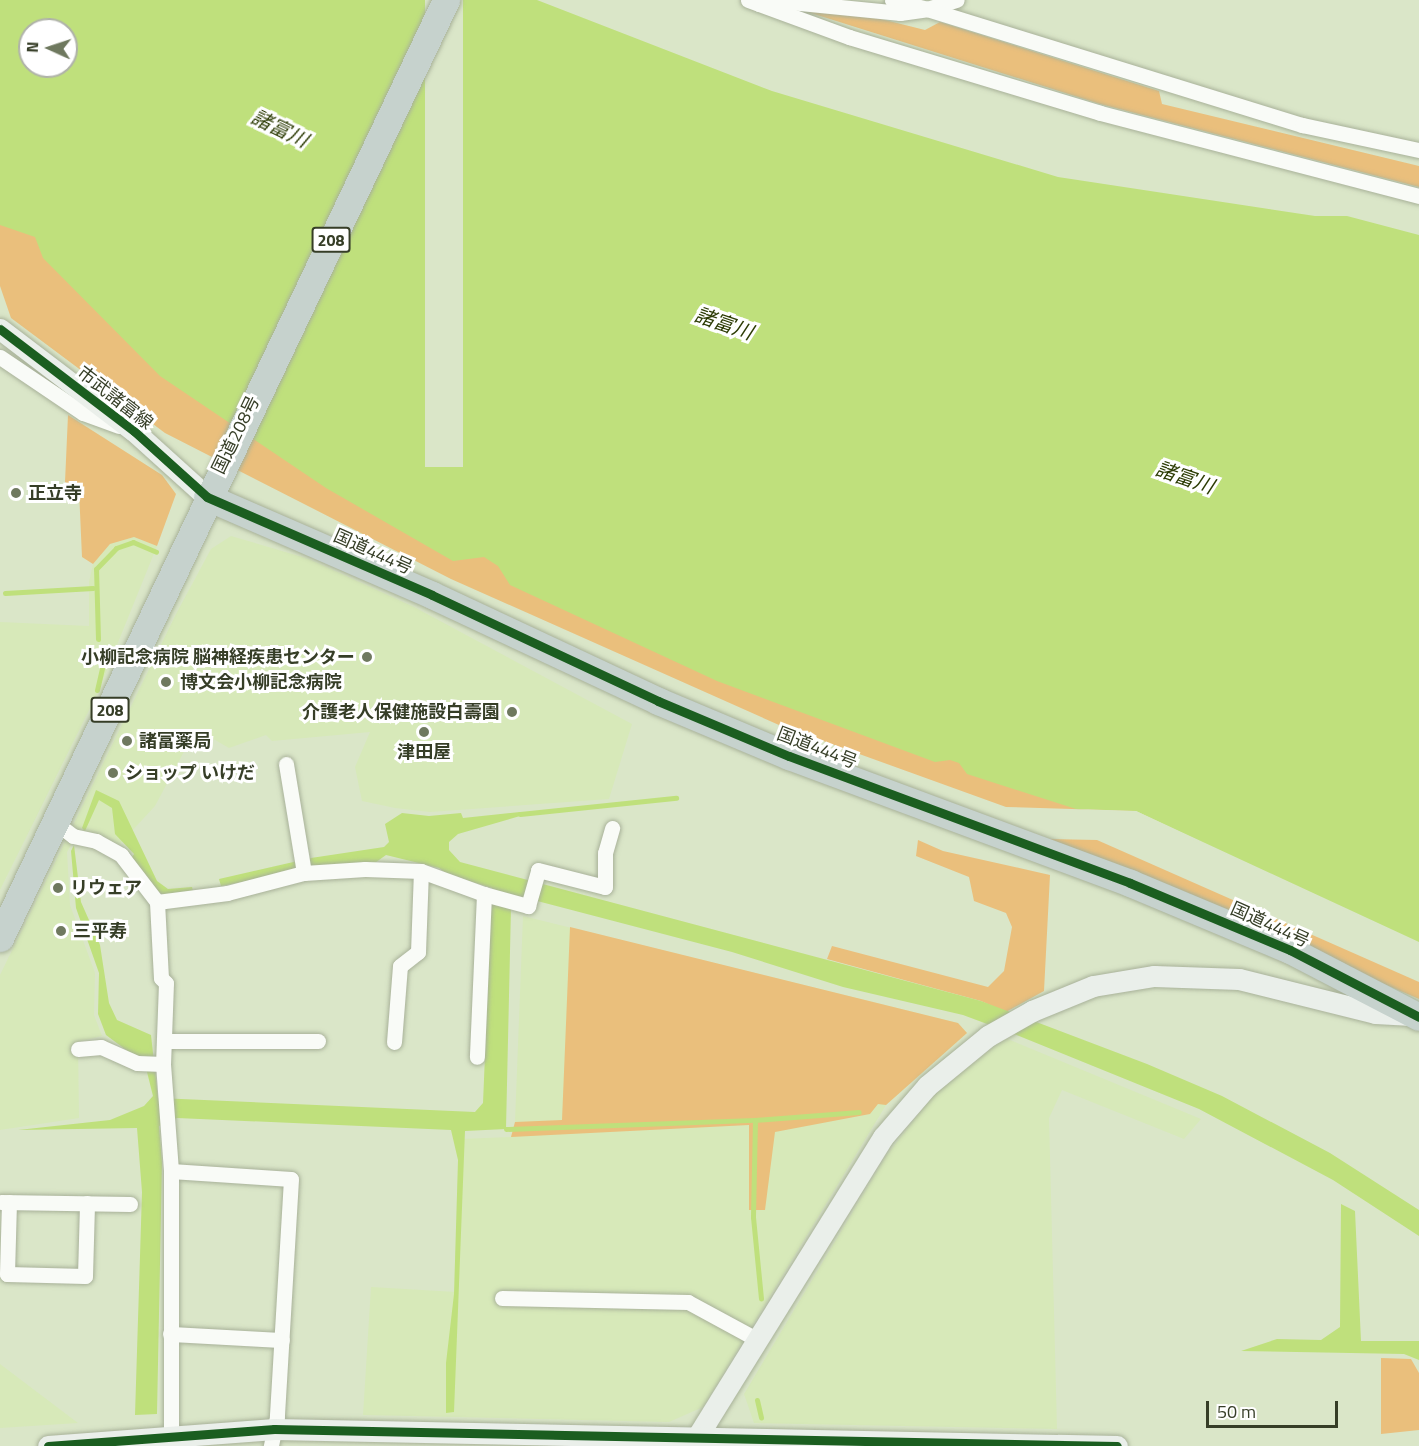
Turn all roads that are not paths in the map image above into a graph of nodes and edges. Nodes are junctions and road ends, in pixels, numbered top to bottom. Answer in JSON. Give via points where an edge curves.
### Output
{"nodes":[{"id":1,"x":447,"y":0,"type":"edge"},
{"id":2,"x":892,"y":0,"type":"edge"},
{"id":3,"x":957,"y":0,"type":"edge"},
{"id":4,"x":753,"y":2,"type":"edge"},
{"id":5,"x":927,"y":9,"type":"junction"},
{"id":6,"x":1419,"y":150,"type":"edge"},
{"id":7,"x":1419,"y":196,"type":"edge"},
{"id":8,"x":0,"y":329,"type":"edge"},
{"id":9,"x":1,"y":361,"type":"edge"},
{"id":10,"x":134,"y":431,"type":"junction"},
{"id":11,"x":211,"y":488,"type":"junction"},
{"id":12,"x":286,"y":764,"type":"dead end"},
{"id":13,"x":56,"y":823,"type":"junction"},
{"id":14,"x":612,"y":828,"type":"dead end"},
{"id":15,"x":421,"y":871,"type":"junction"},
{"id":16,"x":304,"y":873,"type":"junction"},
{"id":17,"x":484,"y":894,"type":"junction"},
{"id":18,"x":157,"y":902,"type":"junction"},
{"id":19,"x":2,"y":930,"type":"edge"},
{"id":20,"x":1418,"y":1016,"type":"edge"},
{"id":21,"x":166,"y":1041,"type":"junction"},
{"id":22,"x":318,"y":1041,"type":"dead end"},
{"id":23,"x":394,"y":1042,"type":"dead end"},
{"id":24,"x":78,"y":1049,"type":"dead end"},
{"id":25,"x":477,"y":1057,"type":"dead end"},
{"id":26,"x":163,"y":1064,"type":"junction"},
{"id":27,"x":171,"y":1171,"type":"junction"},
{"id":28,"x":5,"y":1202,"type":"edge"},
{"id":29,"x":87,"y":1203,"type":"junction"},
{"id":30,"x":130,"y":1204,"type":"dead end"},
{"id":31,"x":502,"y":1298,"type":"dead end"},
{"id":32,"x":170,"y":1334,"type":"junction"},
{"id":33,"x":758,"y":1340,"type":"junction"},
{"id":34,"x":282,"y":1341,"type":"junction"},
{"id":35,"x":171,"y":1434,"type":"junction"},
{"id":36,"x":273,"y":1437,"type":"edge"},
{"id":37,"x":695,"y":1442,"type":"edge"},
{"id":38,"x":56,"y":1446,"type":"edge"},
{"id":39,"x":1063,"y":1446,"type":"edge"},
{"id":40,"x":1117,"y":1446,"type":"edge"}],
"edges":[{"from":1,"to":11,"type":"highway","name":"国道208号","number":"208"},
{"from":2,"to":5,"type":"street"},
{"from":3,"to":5,"type":"street"},
{"from":4,"to":5,"type":"street","via":[[780,1],[900,13]]},
{"from":4,"to":7,"type":"street","via":[[849,37],[1077,107]]},
{"from":5,"to":6,"type":"street","via":[[1302,125]]},
{"from":8,"to":10,"type":"street","name":"市武諸富線"},
{"from":9,"to":10,"type":"street","via":[[83,413]]},
{"from":10,"to":11,"type":"street","name":"市武諸富線"},
{"from":11,"to":13,"type":"highway","name":"国道208号","number":"208"},
{"from":11,"to":20,"type":"highway","name":"国道444号","via":[[657,701],[789,756],[1131,883],[1290,950]]},
{"from":12,"to":16,"type":"street"},
{"from":13,"to":18,"type":"street","via":[[73,836],[96,841],[121,855]]},
{"from":13,"to":19,"type":"highway","name":"国道208号","number":"208"},
{"from":14,"to":17,"type":"street","via":[[604,853],[604,887],[538,870],[522,904]]},
{"from":15,"to":16,"type":"street"},
{"from":15,"to":17,"type":"street"},
{"from":15,"to":23,"type":"street","via":[[418,952],[400,966]]},
{"from":16,"to":18,"type":"street","via":[[226,893]]},
{"from":17,"to":25,"type":"street"},
{"from":18,"to":21,"type":"street","via":[[161,978],[166,983]]},
{"from":20,"to":33,"type":"street","via":[[1375,1013],[1239,980],[1154,976],[1093,986],[1032,1011],[988,1036],[927,1086],[883,1137]]},
{"from":21,"to":22,"type":"street"},
{"from":21,"to":26,"type":"street"},
{"from":24,"to":26,"type":"street","via":[[101,1047],[137,1063]]},
{"from":26,"to":27,"type":"street"},
{"from":27,"to":32,"type":"street"},
{"from":27,"to":34,"type":"street","via":[[291,1179]]},
{"from":28,"to":29,"type":"street"},
{"from":28,"to":29,"type":"street","via":[[7,1274],[85,1276]]},
{"from":29,"to":30,"type":"street"},
{"from":31,"to":33,"type":"street","via":[[688,1302]]},
{"from":32,"to":34,"type":"street"},
{"from":32,"to":35,"type":"street"},
{"from":33,"to":37,"type":"street"},
{"from":34,"to":36,"type":"street"},
{"from":35,"to":36,"type":"street"},
{"from":35,"to":38,"type":"street"},
{"from":36,"to":37,"type":"street"},
{"from":37,"to":39,"type":"street"},
{"from":39,"to":40,"type":"street"}]}
